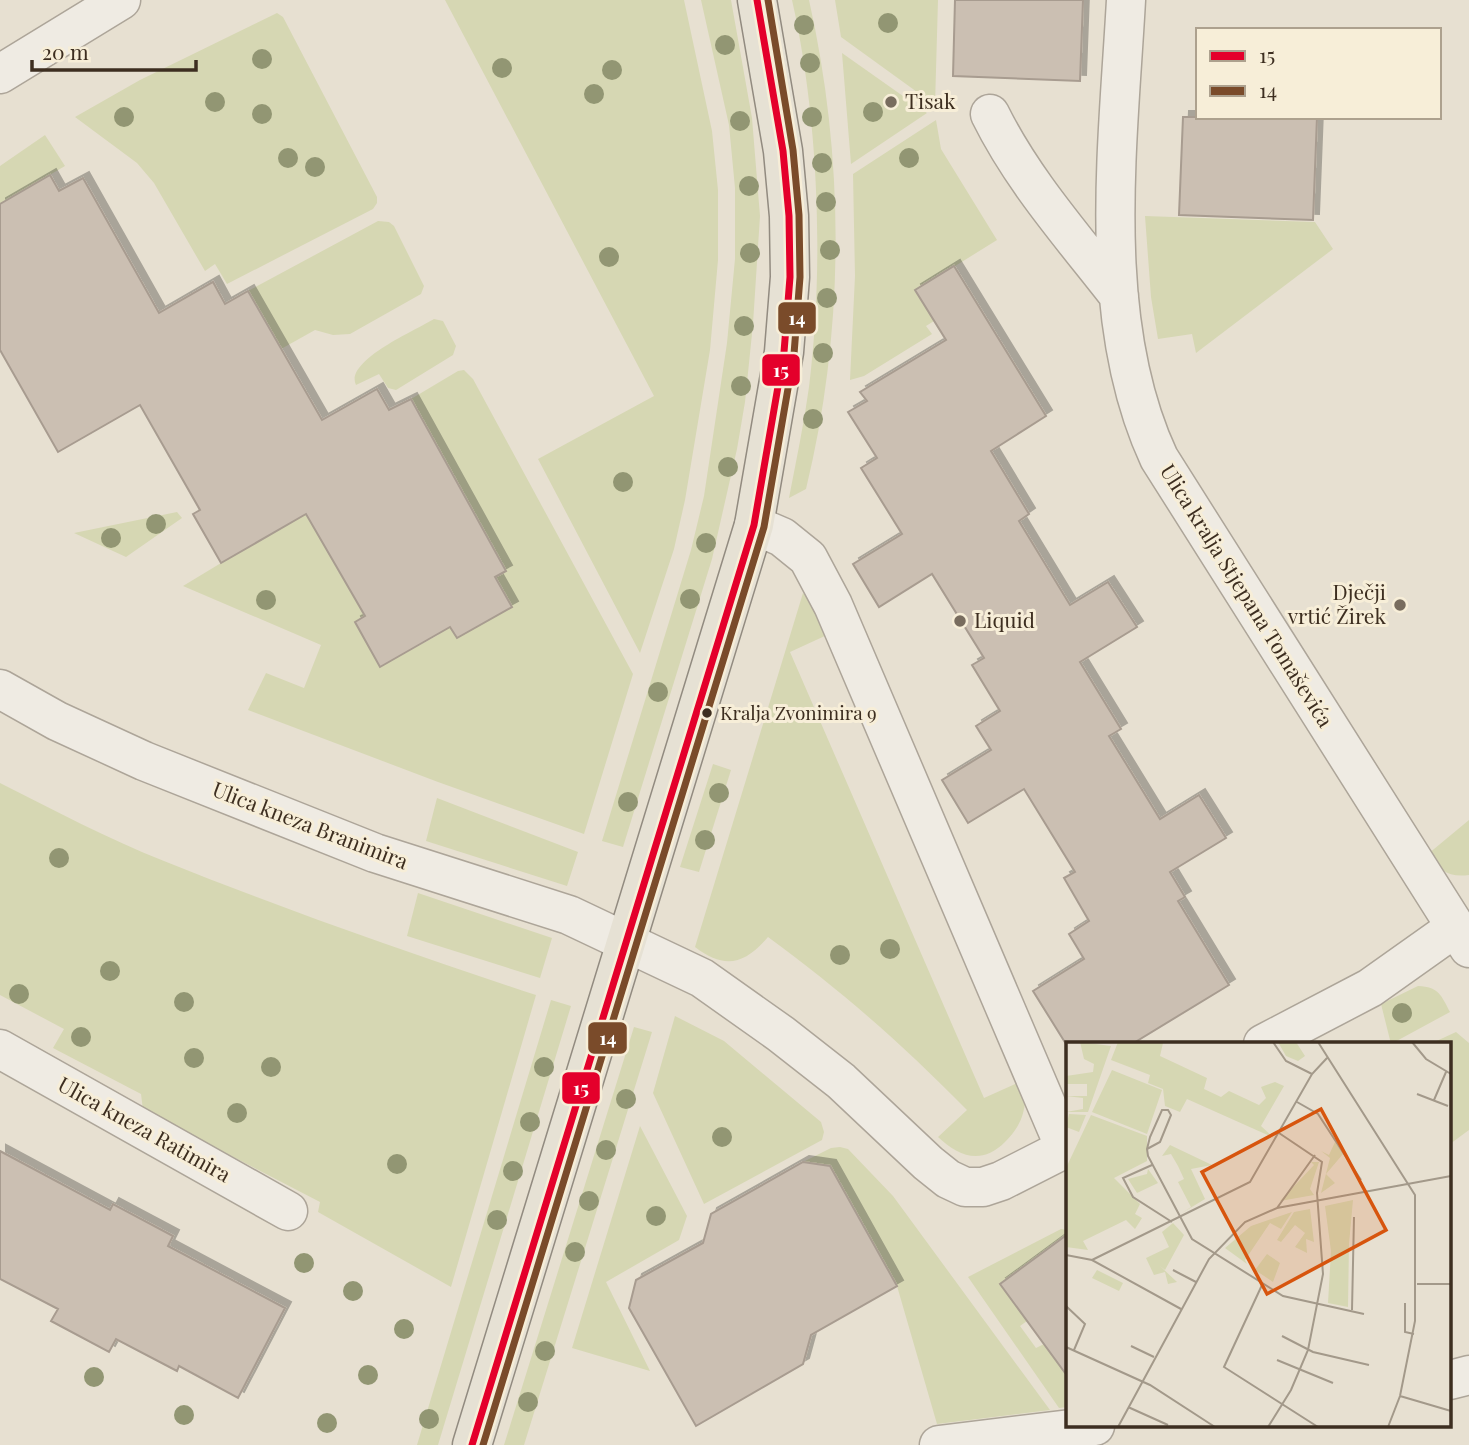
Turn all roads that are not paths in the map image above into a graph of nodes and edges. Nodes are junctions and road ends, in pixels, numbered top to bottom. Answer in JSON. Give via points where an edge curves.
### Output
{"nodes":[{"id":1,"x":757,"y":0,"type":"edge"},
{"id":2,"x":1126,"y":0,"type":"edge"},
{"id":3,"x":110,"y":2,"type":"edge"},
{"id":4,"x":0,"y":74,"type":"edge"},
{"id":5,"x":990,"y":114,"type":"dead end"},
{"id":6,"x":1119,"y":296,"type":"junction"},
{"id":7,"x":754,"y":525,"type":"junction"},
{"id":8,"x":0,"y":689,"type":"edge"},
{"id":9,"x":1462,"y":938,"type":"edge"},
{"id":10,"x":628,"y":942,"type":"junction"},
{"id":11,"x":1267,"y":1042,"type":"edge"},
{"id":12,"x":0,"y":1049,"type":"edge"},
{"id":13,"x":1066,"y":1146,"type":"edge"},
{"id":14,"x":1066,"y":1148,"type":"edge"},
{"id":15,"x":288,"y":1211,"type":"dead end"},
{"id":16,"x":1469,"y":1375,"type":"edge"},
{"id":17,"x":1452,"y":1379,"type":"edge"},
{"id":18,"x":1079,"y":1428,"type":"edge"},
{"id":19,"x":472,"y":1445,"type":"edge"},
{"id":20,"x":939,"y":1445,"type":"edge"}],
"edges":[{"from":1,"to":7,"type":"main road","via":[[783,151],[790,277],[784,352]]},
{"from":2,"to":6,"type":"street","name":"Ulica kralja Stjepana Tomaševića","via":[[1115,219]]},
{"from":3,"to":4,"type":"street"},
{"from":5,"to":6,"type":"street","via":[[1027,178]]},
{"from":6,"to":9,"type":"street","name":"Ulica kralja Stjepana Tomaševića","via":[[1138,407],[1159,458]]},
{"from":7,"to":10,"type":"main road"},
{"from":7,"to":13,"type":"street","via":[[782,537],[808,558],[833,605]]},
{"from":8,"to":10,"type":"street","name":"Ulica kneza Branimira","via":[[144,761],[255,806],[374,853],[569,915]]},
{"from":9,"to":11,"type":"street"},
{"from":10,"to":14,"type":"street","name":"Ulica kneza Branimira","via":[[702,978],[781,1034],[841,1081],[948,1179],[965,1187],[983,1187]]},
{"from":10,"to":19,"type":"main road"},
{"from":12,"to":15,"type":"street","name":"Ulica kneza Ratimira"},
{"from":16,"to":17,"type":"street"},
{"from":18,"to":20,"type":"street"}]}
